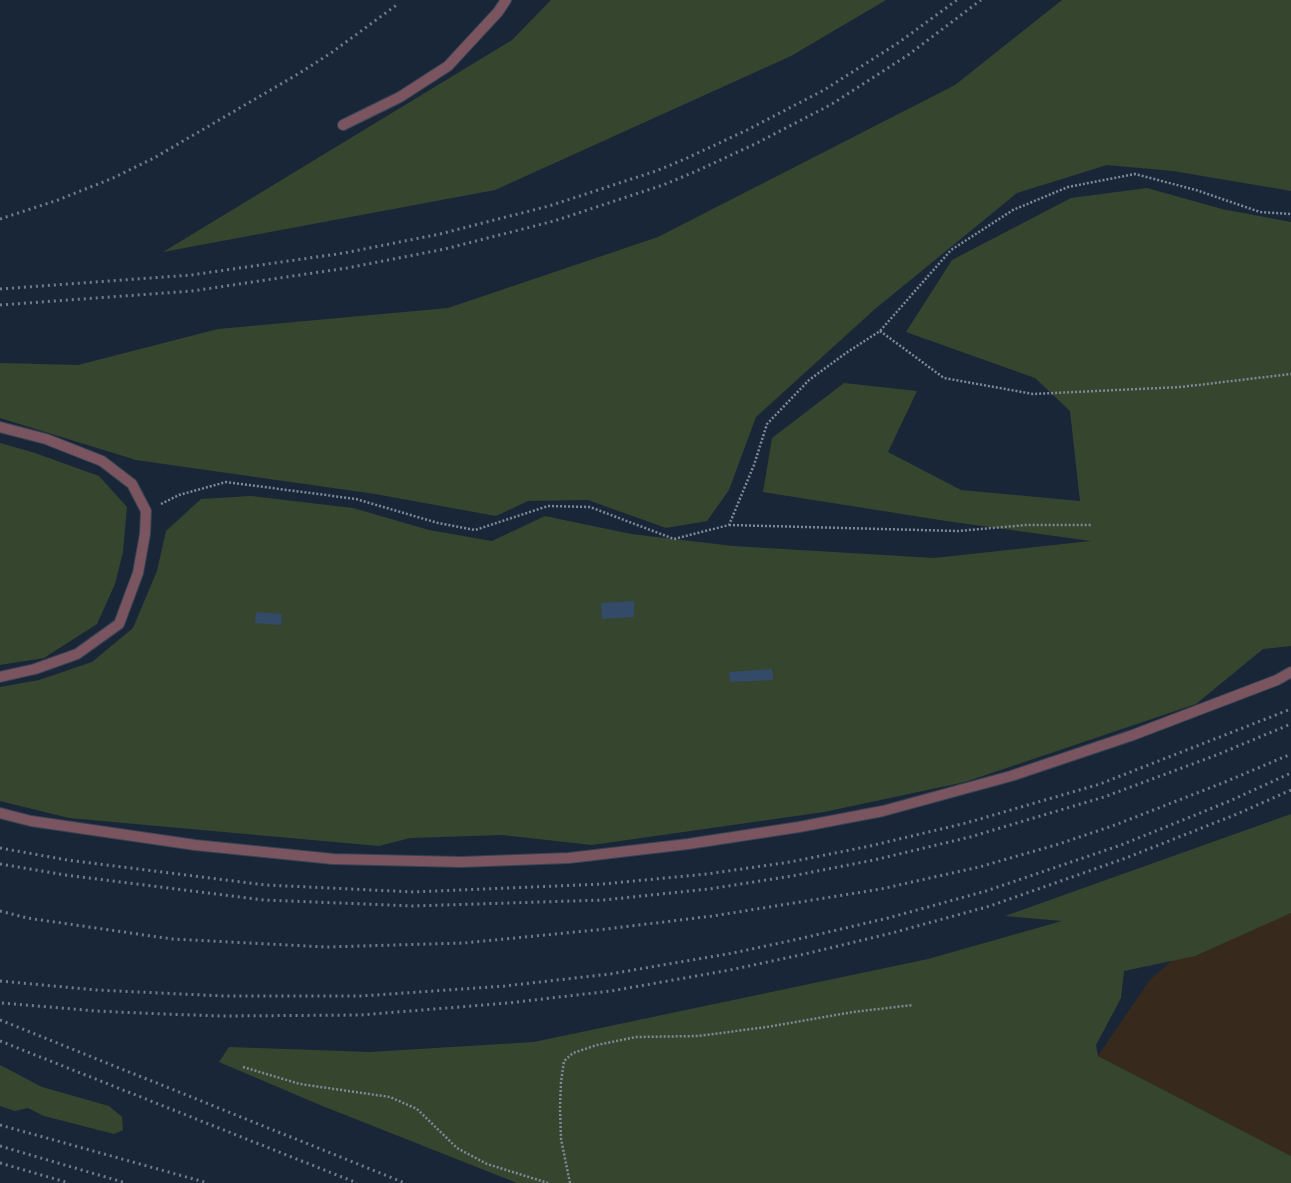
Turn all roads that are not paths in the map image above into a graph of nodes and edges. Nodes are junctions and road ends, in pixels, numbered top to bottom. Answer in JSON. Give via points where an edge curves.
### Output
{"nodes":[{"id":1,"x":506,"y":0,"type":"edge"},
{"id":2,"x":343,"y":125,"type":"dead end"},
{"id":3,"x":0,"y":427,"type":"edge"},
{"id":4,"x":1291,"y":672,"type":"edge"},
{"id":5,"x":0,"y":677,"type":"edge"},
{"id":6,"x":0,"y":813,"type":"edge"}],
"edges":[{"from":1,"to":2,"type":"lane","via":[[448,66],[400,97]]},
{"from":3,"to":5,"type":"lane","via":[[46,439],[102,461],[132,484],[146,511],[138,573],[119,624],[78,654],[35,669]]},
{"from":4,"to":6,"type":"lane","via":[[1277,680],[1133,735],[1011,776],[883,811],[688,844],[584,856],[461,862],[333,859],[195,845],[31,821]]}]}
